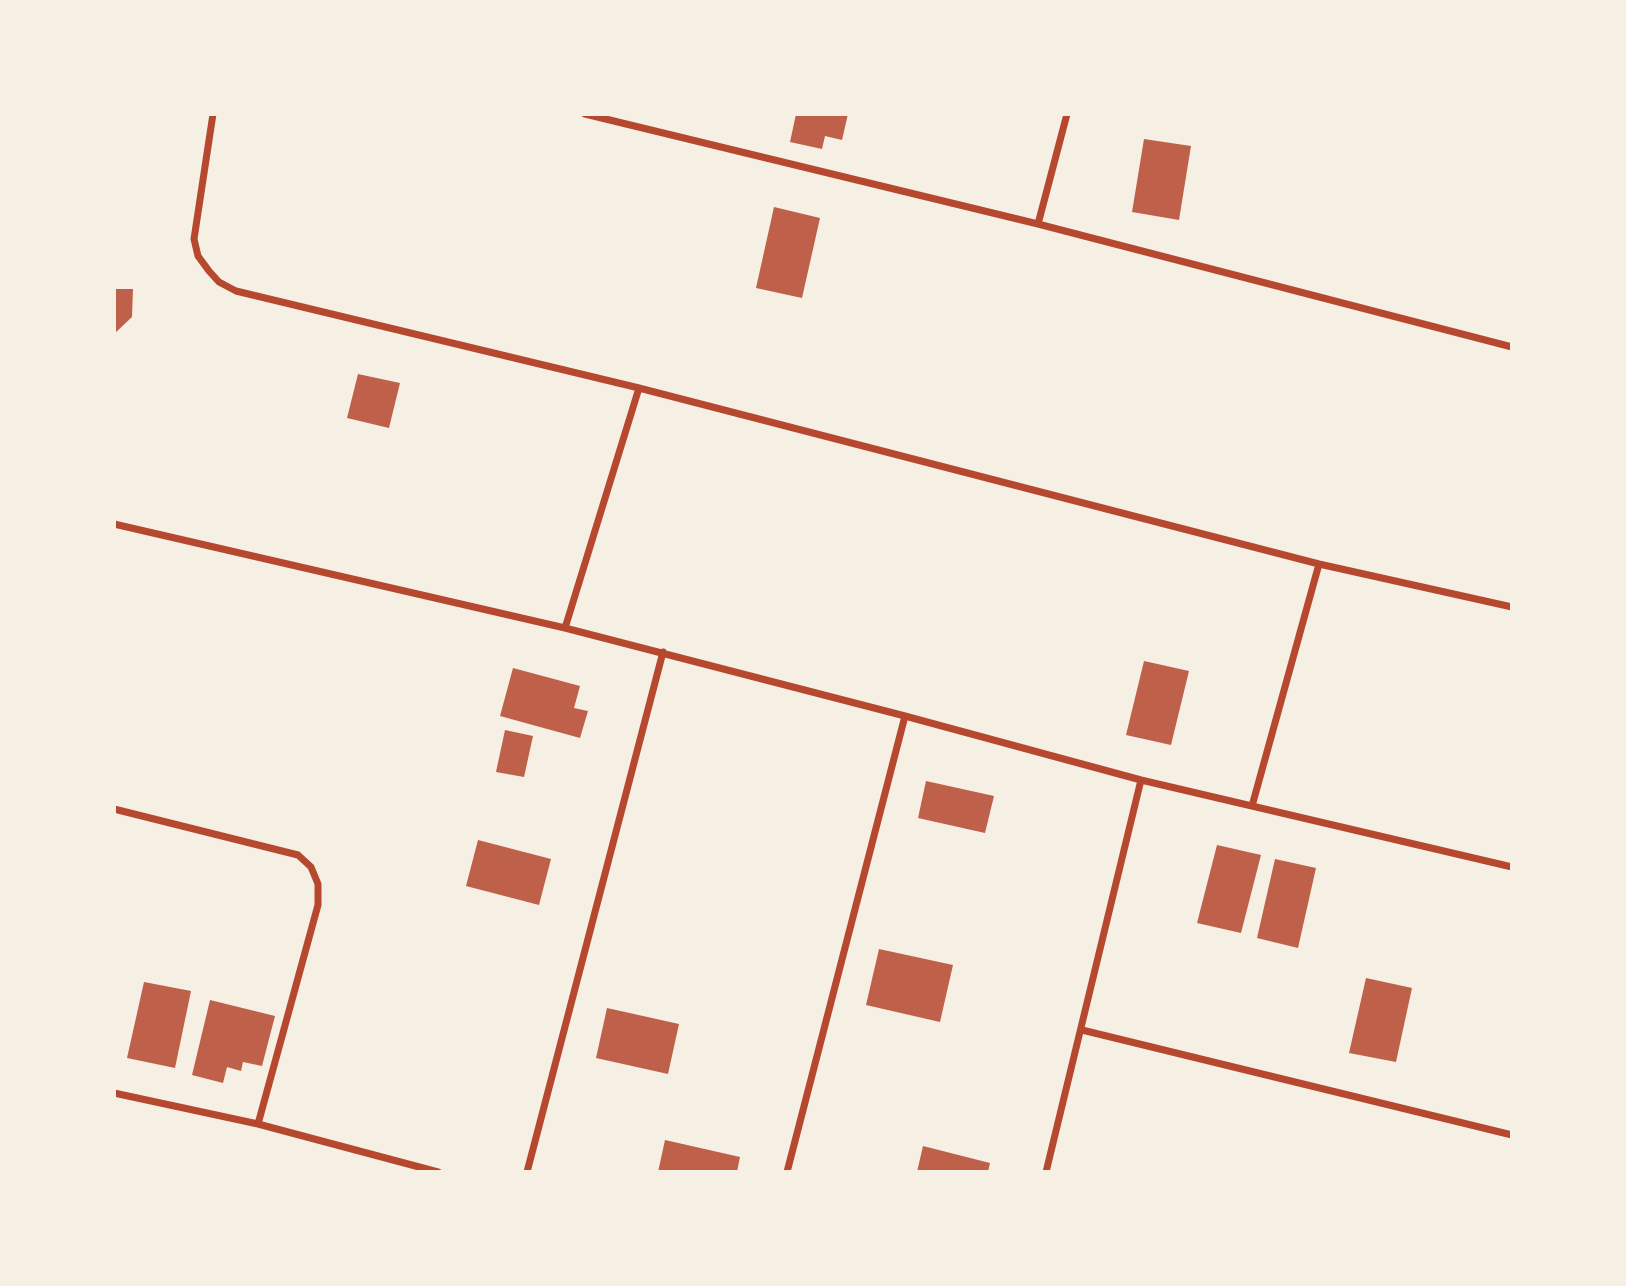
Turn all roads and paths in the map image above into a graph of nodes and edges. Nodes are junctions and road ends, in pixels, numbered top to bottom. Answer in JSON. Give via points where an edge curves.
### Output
{"nodes":[{"id":1,"x":214,"y":114,"type":"edge"},
{"id":2,"x":585,"y":114,"type":"edge"},
{"id":3,"x":1067,"y":114,"type":"edge"},
{"id":4,"x":1038,"y":224,"type":"junction"},
{"id":5,"x":1512,"y":347,"type":"edge"},
{"id":6,"x":639,"y":388,"type":"junction"},
{"id":7,"x":114,"y":524,"type":"edge"},
{"id":8,"x":1319,"y":565,"type":"junction"},
{"id":9,"x":1512,"y":607,"type":"edge"},
{"id":10,"x":565,"y":628,"type":"junction"},
{"id":11,"x":663,"y":652,"type":"junction"},
{"id":12,"x":905,"y":716,"type":"junction"},
{"id":13,"x":1141,"y":780,"type":"junction"},
{"id":14,"x":1252,"y":806,"type":"junction"},
{"id":15,"x":114,"y":810,"type":"edge"},
{"id":16,"x":1512,"y":867,"type":"edge"},
{"id":17,"x":1082,"y":1030,"type":"junction"},
{"id":18,"x":114,"y":1093,"type":"edge"},
{"id":19,"x":258,"y":1124,"type":"junction"},
{"id":20,"x":1512,"y":1135,"type":"edge"},
{"id":21,"x":438,"y":1172,"type":"edge"},
{"id":22,"x":527,"y":1172,"type":"edge"},
{"id":23,"x":787,"y":1172,"type":"edge"},
{"id":24,"x":1046,"y":1172,"type":"edge"}],
"edges":[{"from":1,"to":6,"type":"street","via":[[194,239],[198,256],[219,282],[236,291]]},
{"from":2,"to":4,"type":"street"},
{"from":3,"to":4,"type":"street"},
{"from":4,"to":5,"type":"street"},
{"from":6,"to":8,"type":"street"},
{"from":6,"to":10,"type":"street"},
{"from":7,"to":10,"type":"street"},
{"from":8,"to":9,"type":"street"},
{"from":8,"to":14,"type":"street"},
{"from":10,"to":11,"type":"street"},
{"from":11,"to":12,"type":"street"},
{"from":11,"to":22,"type":"street"},
{"from":12,"to":13,"type":"street"},
{"from":12,"to":23,"type":"street"},
{"from":13,"to":14,"type":"street"},
{"from":13,"to":17,"type":"street"},
{"from":14,"to":16,"type":"street"},
{"from":15,"to":19,"type":"street","via":[[298,855],[311,867],[318,884],[318,905]]},
{"from":17,"to":20,"type":"street"},
{"from":17,"to":24,"type":"street"},
{"from":18,"to":19,"type":"street"},
{"from":19,"to":21,"type":"street"}]}
